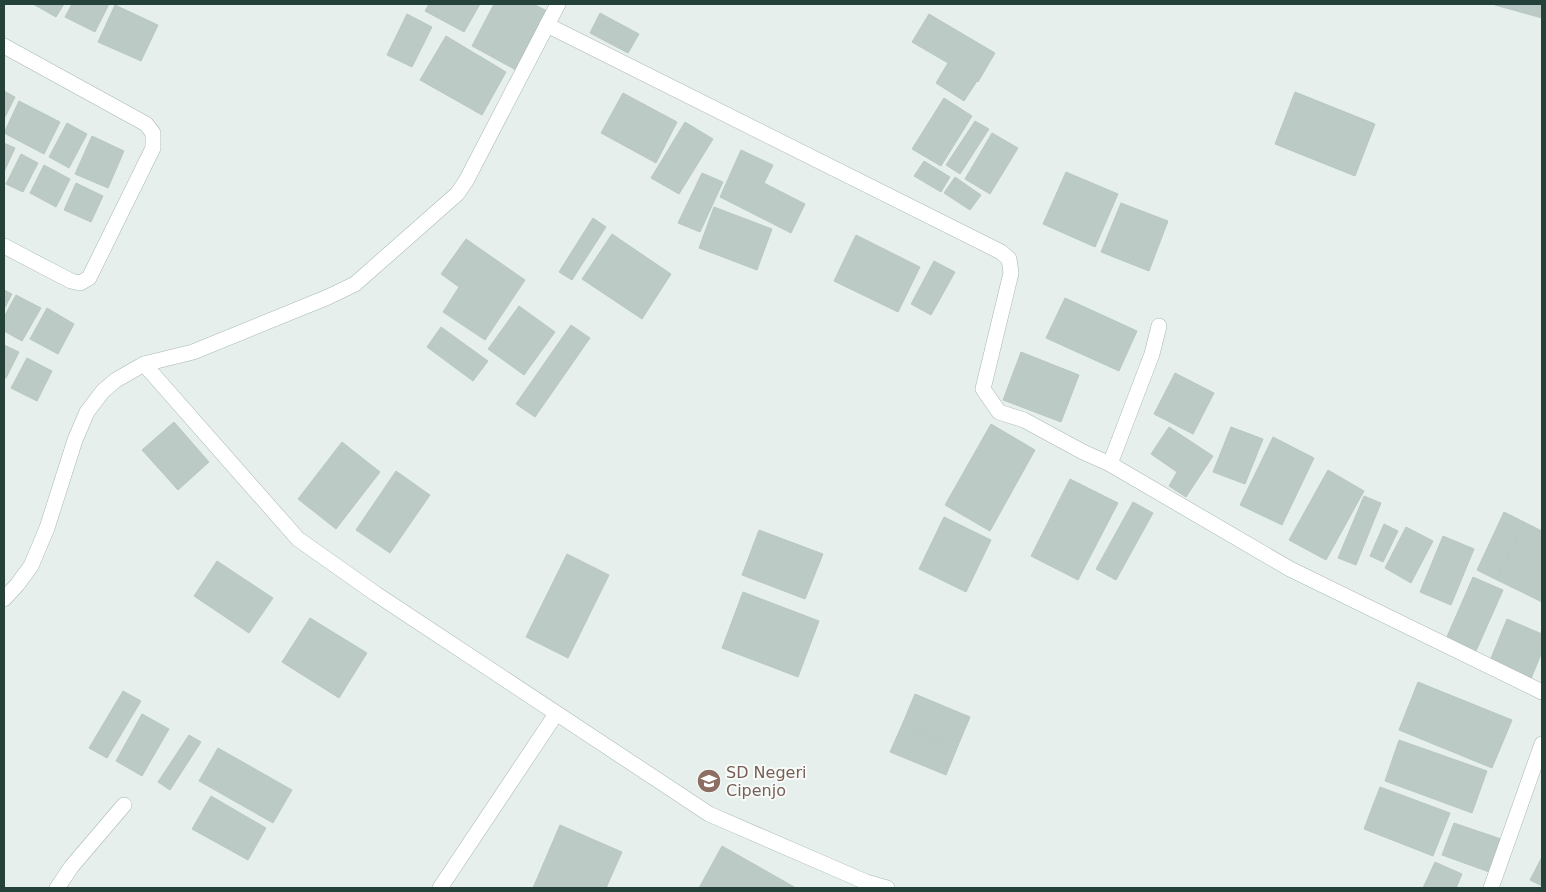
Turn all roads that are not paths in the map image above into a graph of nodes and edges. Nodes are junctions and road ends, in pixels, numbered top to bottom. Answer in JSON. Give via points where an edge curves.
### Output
{"nodes":[{"id":1,"x":558,"y":4,"type":"edge"},
{"id":2,"x":547,"y":25,"type":"junction"},
{"id":3,"x":4,"y":46,"type":"edge"},
{"id":4,"x":4,"y":246,"type":"edge"},
{"id":5,"x":1159,"y":326,"type":"dead end"},
{"id":6,"x":144,"y":364,"type":"junction"},
{"id":7,"x":1110,"y":464,"type":"junction"},
{"id":8,"x":4,"y":599,"type":"edge"},
{"id":9,"x":1542,"y":692,"type":"edge"},
{"id":10,"x":556,"y":714,"type":"junction"},
{"id":11,"x":1542,"y":744,"type":"edge"},
{"id":12,"x":124,"y":805,"type":"dead end"},
{"id":13,"x":58,"y":888,"type":"edge"},
{"id":14,"x":440,"y":888,"type":"edge"},
{"id":15,"x":887,"y":888,"type":"edge"},
{"id":16,"x":1491,"y":888,"type":"edge"}],
"edges":[{"from":1,"to":2,"type":"street"},
{"from":2,"to":6,"type":"street","via":[[458,194],[355,284],[193,352]]},
{"from":2,"to":7,"type":"street","via":[[1001,252],[1008,259],[1011,273],[982,389],[998,412],[1024,420]]},
{"from":3,"to":4,"type":"street","via":[[146,124],[153,133],[153,148],[89,278],[80,283],[71,282]]},
{"from":5,"to":7,"type":"street","via":[[1152,354]]},
{"from":6,"to":8,"type":"street","via":[[102,391],[87,412],[31,566]]},
{"from":6,"to":10,"type":"street","via":[[298,538]]},
{"from":7,"to":9,"type":"street","via":[[1290,569]]},
{"from":10,"to":14,"type":"street"},
{"from":10,"to":15,"type":"street","via":[[710,814],[866,882]]},
{"from":11,"to":16,"type":"street"},
{"from":12,"to":13,"type":"street","via":[[72,866]]}]}
